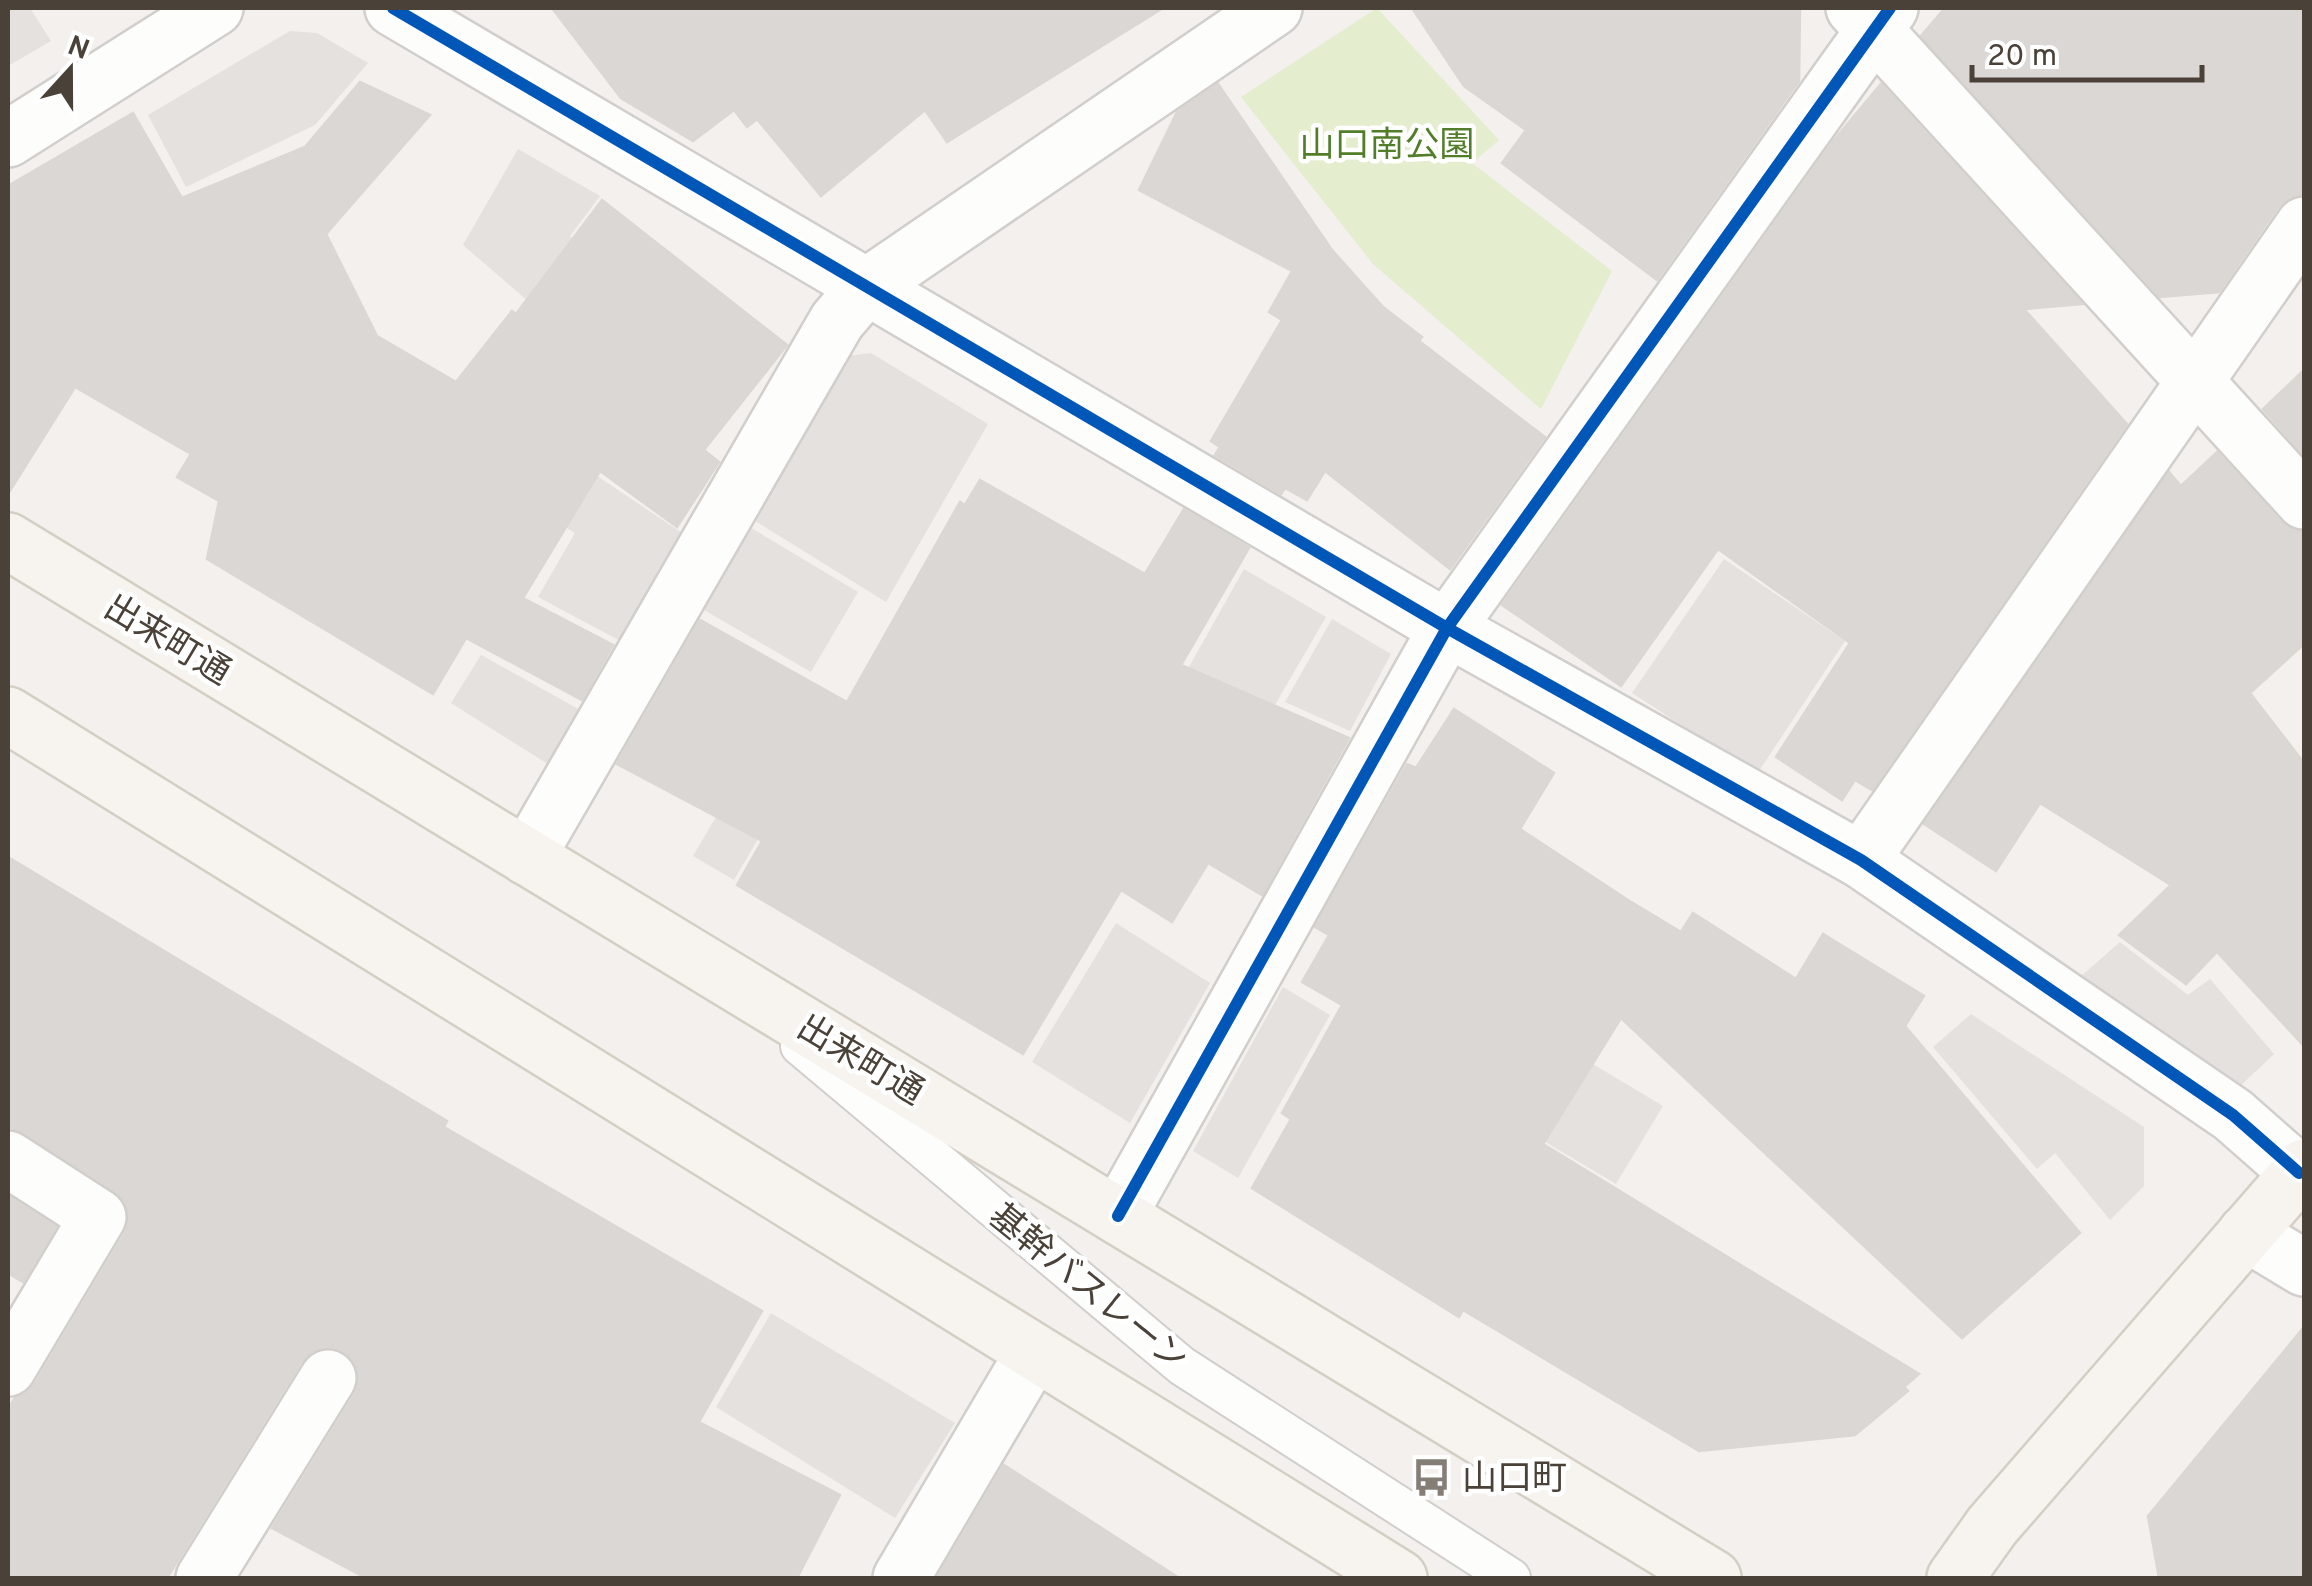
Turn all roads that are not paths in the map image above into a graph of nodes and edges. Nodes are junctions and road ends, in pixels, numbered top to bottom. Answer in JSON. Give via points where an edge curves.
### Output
{"nodes":[{"id":1,"x":215,"y":8,"type":"edge"},
{"id":2,"x":393,"y":8,"type":"edge"},
{"id":3,"x":1274,"y":8,"type":"edge"},
{"id":4,"x":1872,"y":15,"type":"edge"},
{"id":5,"x":8,"y":138,"type":"edge"},
{"id":6,"x":2304,"y":225,"type":"edge"},
{"id":7,"x":866,"y":287,"type":"junction"},
{"id":8,"x":2195,"y":383,"type":"junction"},
{"id":9,"x":2304,"y":502,"type":"edge"},
{"id":10,"x":8,"y":541,"type":"edge"},
{"id":11,"x":1447,"y":628,"type":"junction"},
{"id":12,"x":8,"y":716,"type":"edge"},
{"id":13,"x":527,"y":857,"type":"junction"},
{"id":14,"x":1862,"y":860,"type":"junction"},
{"id":15,"x":694,"y":958,"type":"junction"},
{"id":16,"x":8,"y":1159,"type":"edge"},
{"id":17,"x":2302,"y":1170,"type":"edge"},
{"id":18,"x":1118,"y":1216,"type":"junction"},
{"id":19,"x":2246,"y":1233,"type":"junction"},
{"id":20,"x":2304,"y":1268,"type":"edge"},
{"id":21,"x":1033,"y":1354,"type":"junction"},
{"id":22,"x":8,"y":1368,"type":"edge"},
{"id":23,"x":328,"y":1378,"type":"dead end"},
{"id":24,"x":204,"y":1578,"type":"edge"},
{"id":25,"x":901,"y":1578,"type":"edge"},
{"id":26,"x":1400,"y":1578,"type":"edge"},
{"id":27,"x":1511,"y":1578,"type":"edge"},
{"id":28,"x":1713,"y":1578,"type":"edge"},
{"id":29,"x":1955,"y":1578,"type":"edge"}],
"edges":[{"from":1,"to":5,"type":"street"},
{"from":2,"to":7,"type":"street"},
{"from":3,"to":7,"type":"street"},
{"from":4,"to":8,"type":"street"},
{"from":4,"to":11,"type":"street"},
{"from":6,"to":8,"type":"street"},
{"from":7,"to":11,"type":"street"},
{"from":7,"to":13,"type":"street","via":[[837,321]]},
{"from":8,"to":9,"type":"street"},
{"from":8,"to":14,"type":"street"},
{"from":10,"to":13,"type":"main road","name":"出来町通"},
{"from":11,"to":14,"type":"street"},
{"from":11,"to":18,"type":"street"},
{"from":12,"to":21,"type":"main road"},
{"from":13,"to":15,"type":"main road","name":"出来町通"},
{"from":14,"to":17,"type":"street","via":[[2233,1115]]},
{"from":15,"to":18,"type":"main road","name":"出来町通"},
{"from":15,"to":27,"type":"lane","name":"基幹バスレーン","via":[[1182,1366]]},
{"from":16,"to":22,"type":"street","via":[[98,1217]]},
{"from":17,"to":19,"type":"main road"},
{"from":18,"to":28,"type":"main road","name":"出来町通"},
{"from":19,"to":20,"type":"street"},
{"from":19,"to":29,"type":"main road","via":[[1992,1526]]},
{"from":21,"to":25,"type":"street"},
{"from":21,"to":26,"type":"main road"},
{"from":23,"to":24,"type":"street"}]}
